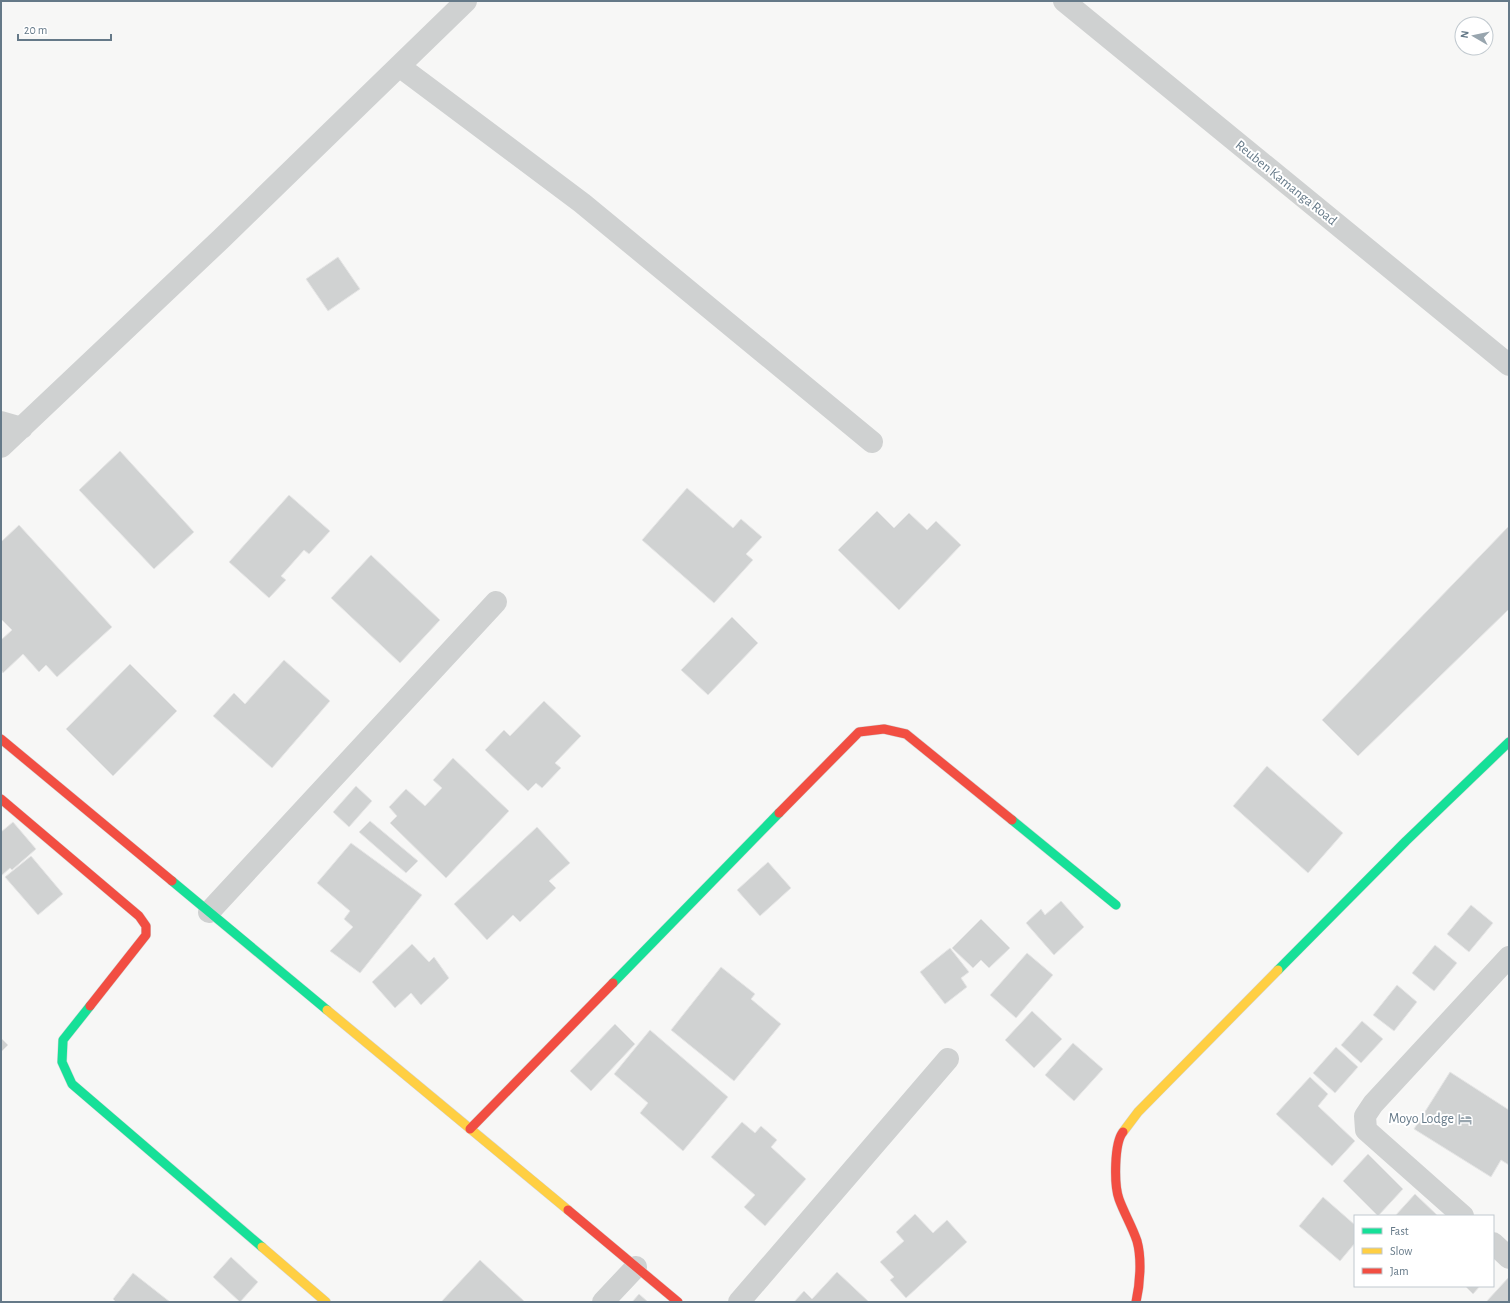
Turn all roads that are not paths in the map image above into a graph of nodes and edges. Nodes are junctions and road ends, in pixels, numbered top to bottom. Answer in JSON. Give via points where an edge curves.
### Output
{"nodes":[{"id":1,"x":466,"y":1,"type":"edge"},
{"id":2,"x":1064,"y":1,"type":"edge"},
{"id":3,"x":399,"y":66,"type":"junction"},
{"id":4,"x":1509,"y":365,"type":"edge"},
{"id":5,"x":1,"y":422,"type":"edge"},
{"id":6,"x":22,"y":428,"type":"junction"},
{"id":7,"x":872,"y":442,"type":"dead end"},
{"id":8,"x":1,"y":447,"type":"edge"},
{"id":9,"x":496,"y":602,"type":"dead end"},
{"id":10,"x":1,"y":739,"type":"edge"},
{"id":11,"x":1509,"y":742,"type":"edge"},
{"id":12,"x":1,"y":799,"type":"edge"},
{"id":13,"x":1116,"y":905,"type":"dead end"},
{"id":14,"x":209,"y":912,"type":"junction"},
{"id":15,"x":1509,"y":956,"type":"edge"},
{"id":16,"x":948,"y":1059,"type":"dead end"},
{"id":17,"x":470,"y":1129,"type":"junction"},
{"id":18,"x":1462,"y":1215,"type":"edge"},
{"id":19,"x":1494,"y":1244,"type":"edge"},
{"id":20,"x":1509,"y":1258,"type":"edge"},
{"id":21,"x":636,"y":1267,"type":"junction"},
{"id":22,"x":326,"y":1302,"type":"edge"},
{"id":23,"x":603,"y":1302,"type":"edge"},
{"id":24,"x":678,"y":1302,"type":"edge"},
{"id":25,"x":739,"y":1302,"type":"edge"},
{"id":26,"x":1136,"y":1302,"type":"edge"}],
"edges":[{"from":1,"to":3,"type":"street"},
{"from":2,"to":4,"type":"street","name":"Reuben Kamanga Road"},
{"from":3,"to":6,"type":"street"},
{"from":3,"to":7,"type":"street","via":[[582,204]]},
{"from":5,"to":6,"type":"street"},
{"from":6,"to":8,"type":"street"},
{"from":9,"to":14,"type":"street"},
{"from":10,"to":14,"type":"street"},
{"from":11,"to":26,"type":"street","via":[[1394,852],[1138,1112],[1120,1136],[1117,1155],[1118,1197],[1138,1242],[1140,1258],[1140,1283]]},
{"from":12,"to":22,"type":"street","via":[[139,916],[146,926],[146,935],[63,1040],[62,1062],[72,1084]]},
{"from":13,"to":17,"type":"street","via":[[906,734],[884,729],[859,732]]},
{"from":14,"to":17,"type":"street"},
{"from":15,"to":18,"type":"street","via":[[1373,1104],[1365,1116],[1366,1130]]},
{"from":16,"to":25,"type":"street"},
{"from":17,"to":21,"type":"street"},
{"from":19,"to":20,"type":"street"},
{"from":21,"to":23,"type":"street"},
{"from":21,"to":24,"type":"street"}]}
